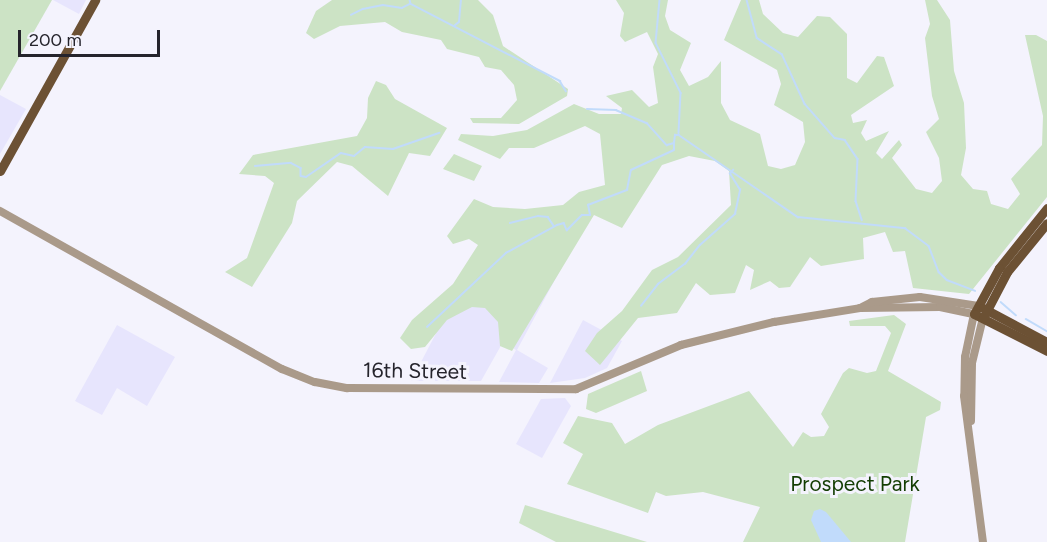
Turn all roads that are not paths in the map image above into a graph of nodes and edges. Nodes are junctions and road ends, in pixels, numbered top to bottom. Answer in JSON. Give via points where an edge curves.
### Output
{"nodes":[{"id":1,"x":95,"y":0,"type":"edge"},
{"id":2,"x":0,"y":171,"type":"edge"},
{"id":3,"x":1047,"y":208,"type":"edge"},
{"id":4,"x":0,"y":211,"type":"edge"},
{"id":5,"x":1047,"y":223,"type":"edge"},
{"id":6,"x":997,"y":288,"type":"junction"},
{"id":7,"x":940,"y":307,"type":"junction"},
{"id":8,"x":860,"y":308,"type":"junction"},
{"id":9,"x":981,"y":312,"type":"junction"},
{"id":10,"x":1015,"y":325,"type":"junction"},
{"id":11,"x":969,"y":333,"type":"junction"},
{"id":12,"x":1047,"y":342,"type":"edge"},
{"id":13,"x":1047,"y":351,"type":"edge"},
{"id":14,"x":971,"y":422,"type":"junction"},
{"id":15,"x":983,"y":542,"type":"edge"}],
"edges":[{"from":1,"to":2,"type":"main road"},
{"from":3,"to":9,"type":"main road","via":[[999,268]]},
{"from":4,"to":8,"type":"street","name":"16th Street","via":[[282,369],[315,382],[347,388],[576,389],[681,345],[774,322]]},
{"from":5,"to":6,"type":"main road"},
{"from":6,"to":9,"type":"main road"},
{"from":6,"to":10,"type":"main road","via":[[996,306]]},
{"from":7,"to":8,"type":"street","name":"16th Street"},
{"from":7,"to":9,"type":"street","name":"16th Street"},
{"from":7,"to":11,"type":"street","via":[[962,315]]},
{"from":8,"to":9,"type":"street","name":"16th Street","via":[[872,302],[920,297]]},
{"from":9,"to":10,"type":"main road","name":"16th Street"},
{"from":9,"to":11,"type":"street"},
{"from":9,"to":13,"type":"main road","name":"16th Street"},
{"from":9,"to":14,"type":"street","via":[[972,363]]},
{"from":10,"to":12,"type":"main road","name":"16th Street"},
{"from":11,"to":14,"type":"street","via":[[964,374]]},
{"from":14,"to":15,"type":"street"}]}
